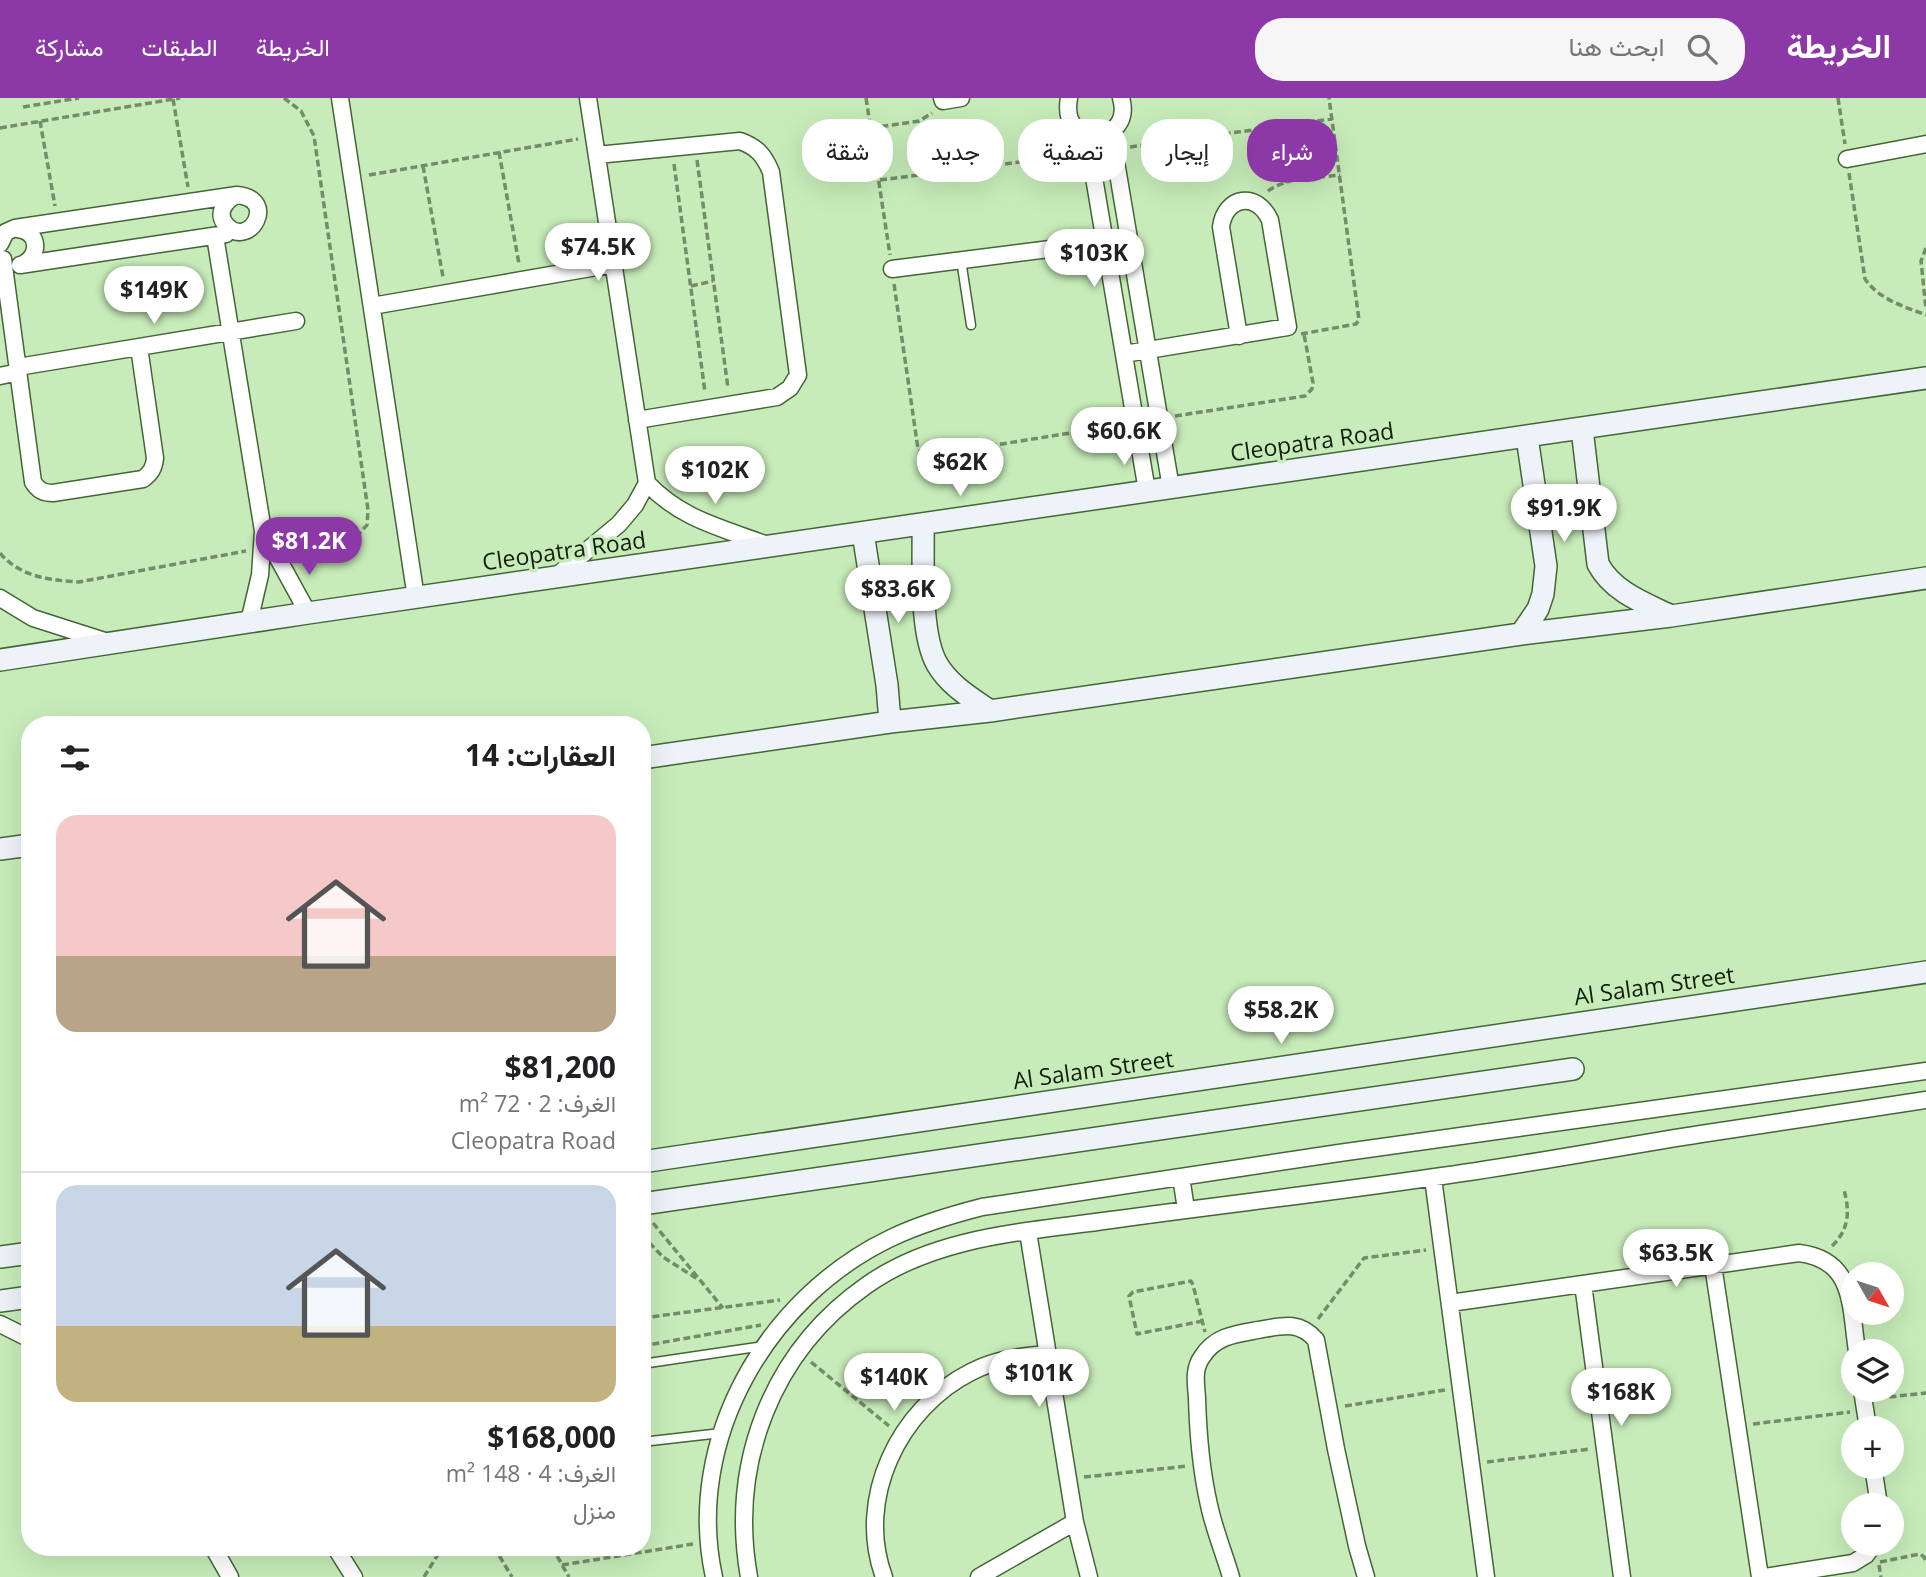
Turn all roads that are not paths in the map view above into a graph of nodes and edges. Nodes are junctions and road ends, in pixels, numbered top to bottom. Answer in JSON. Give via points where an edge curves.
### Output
{"nodes":[{"id":1,"x":340,"y":98,"type":"edge"},
{"id":2,"x":588,"y":98,"type":"edge"},
{"id":3,"x":961,"y":98,"type":"edge"},
{"id":4,"x":1068,"y":98,"type":"edge"},
{"id":5,"x":1121,"y":98,"type":"edge"},
{"id":6,"x":943,"y":99,"type":"edge"},
{"id":7,"x":1069,"y":119,"type":"edge"},
{"id":8,"x":1121,"y":119,"type":"edge"},
{"id":9,"x":1926,"y":144,"type":"edge"},
{"id":10,"x":597,"y":155,"type":"junction"},
{"id":11,"x":1847,"y":159,"type":"road end"},
{"id":12,"x":1095,"y":182,"type":"edge"},
{"id":13,"x":1119,"y":182,"type":"edge"},
{"id":14,"x":237,"y":195,"type":"junction"},
{"id":15,"x":15,"y":229,"type":"junction"},
{"id":16,"x":243,"y":232,"type":"junction"},
{"id":17,"x":215,"y":236,"type":"junction"},
{"id":18,"x":1105,"y":242,"type":"junction"},
{"id":19,"x":1,"y":251,"type":"edge"},
{"id":20,"x":961,"y":260,"type":"junction"},
{"id":21,"x":614,"y":264,"type":"junction"},
{"id":22,"x":20,"y":265,"type":"junction"},
{"id":23,"x":892,"y":269,"type":"road end"},
{"id":24,"x":372,"y":306,"type":"junction"},
{"id":25,"x":296,"y":321,"type":"dead end"},
{"id":26,"x":971,"y":325,"type":"dead end"},
{"id":27,"x":230,"y":332,"type":"junction"},
{"id":28,"x":1239,"y":336,"type":"junction"},
{"id":29,"x":139,"y":347,"type":"junction"},
{"id":30,"x":1148,"y":351,"type":"junction"},
{"id":31,"x":1124,"y":354,"type":"junction"},
{"id":32,"x":0,"y":361,"type":"edge"},
{"id":33,"x":18,"y":366,"type":"junction"},
{"id":34,"x":0,"y":376,"type":"edge"},
{"id":35,"x":1926,"y":378,"type":"edge"},
{"id":36,"x":637,"y":420,"type":"junction"},
{"id":37,"x":1582,"y":429,"type":"junction"},
{"id":38,"x":1527,"y":437,"type":"junction"},
{"id":39,"x":647,"y":483,"type":"junction"},
{"id":40,"x":1171,"y":488,"type":"junction"},
{"id":41,"x":1147,"y":491,"type":"junction"},
{"id":42,"x":923,"y":524,"type":"junction"},
{"id":43,"x":263,"y":531,"type":"junction"},
{"id":44,"x":863,"y":533,"type":"junction"},
{"id":45,"x":771,"y":546,"type":"junction"},
{"id":46,"x":553,"y":578,"type":"junction"},
{"id":47,"x":1926,"y":578,"type":"edge"},
{"id":48,"x":0,"y":598,"type":"edge"},
{"id":49,"x":416,"y":598,"type":"junction"},
{"id":50,"x":308,"y":613,"type":"junction"},
{"id":51,"x":1671,"y":616,"type":"junction"},
{"id":52,"x":249,"y":622,"type":"junction"},
{"id":53,"x":1521,"y":634,"type":"junction"},
{"id":54,"x":111,"y":643,"type":"junction"},
{"id":55,"x":0,"y":660,"type":"edge"},
{"id":56,"x":990,"y":711,"type":"junction"},
{"id":57,"x":890,"y":722,"type":"junction"},
{"id":58,"x":651,"y":757,"type":"edge"},
{"id":59,"x":21,"y":846,"type":"edge"},
{"id":60,"x":0,"y":849,"type":"edge"},
{"id":61,"x":1926,"y":972,"type":"edge"},
{"id":62,"x":1573,"y":1069,"type":"dead end"},
{"id":63,"x":1926,"y":1070,"type":"edge"},
{"id":64,"x":1926,"y":1100,"type":"edge"},
{"id":65,"x":1696,"y":1103,"type":"junction"},
{"id":66,"x":1701,"y":1134,"type":"junction"},
{"id":67,"x":651,"y":1161,"type":"edge"},
{"id":68,"x":1181,"y":1177,"type":"junction"},
{"id":69,"x":1433,"y":1178,"type":"junction"},
{"id":70,"x":1186,"y":1209,"type":"junction"},
{"id":71,"x":651,"y":1211,"type":"edge"},
{"id":72,"x":1028,"y":1232,"type":"junction"},
{"id":73,"x":21,"y":1254,"type":"edge"},
{"id":74,"x":0,"y":1257,"type":"edge"},
{"id":75,"x":1713,"y":1265,"type":"junction"},
{"id":76,"x":1583,"y":1284,"type":"junction"},
{"id":77,"x":21,"y":1298,"type":"edge"},
{"id":78,"x":0,"y":1301,"type":"edge"},
{"id":79,"x":1450,"y":1303,"type":"junction"},
{"id":80,"x":0,"y":1324,"type":"edge"},
{"id":81,"x":21,"y":1334,"type":"edge"},
{"id":82,"x":1855,"y":1339,"type":"edge"},
{"id":83,"x":764,"y":1346,"type":"junction"},
{"id":84,"x":1049,"y":1354,"type":"junction"},
{"id":85,"x":651,"y":1363,"type":"edge"},
{"id":86,"x":721,"y":1433,"type":"junction"},
{"id":87,"x":651,"y":1441,"type":"edge"},
{"id":88,"x":1075,"y":1522,"type":"junction"},
{"id":89,"x":218,"y":1556,"type":"edge"},
{"id":90,"x":341,"y":1556,"type":"edge"},
{"id":91,"x":1864,"y":1556,"type":"edge"},
{"id":92,"x":1484,"y":1576,"type":"edge"},
{"id":93,"x":230,"y":1577,"type":"edge"},
{"id":94,"x":354,"y":1577,"type":"edge"},
{"id":95,"x":714,"y":1577,"type":"edge"},
{"id":96,"x":749,"y":1577,"type":"edge"},
{"id":97,"x":884,"y":1577,"type":"edge"},
{"id":98,"x":979,"y":1577,"type":"edge"},
{"id":99,"x":1089,"y":1577,"type":"edge"},
{"id":100,"x":1231,"y":1577,"type":"edge"},
{"id":101,"x":1366,"y":1577,"type":"edge"},
{"id":102,"x":1622,"y":1577,"type":"edge"},
{"id":103,"x":1762,"y":1577,"type":"edge"}],
"edges":[{"from":1,"to":24,"type":"street"},
{"from":2,"to":10,"type":"street"},
{"from":3,"to":6,"type":"street"},
{"from":4,"to":7,"type":"street"},
{"from":5,"to":8,"type":"street"},
{"from":9,"to":11,"type":"street"},
{"from":10,"to":21,"type":"street"},
{"from":10,"to":36,"type":"street","via":[[740,141],[754,146],[771,172],[798,375],[777,397]]},
{"from":12,"to":18,"type":"street"},
{"from":13,"to":30,"type":"street"},
{"from":14,"to":15,"type":"street"},
{"from":14,"to":16,"type":"street","via":[[223,206],[222,216],[225,225]]},
{"from":14,"to":16,"type":"street","via":[[247,196],[258,210],[252,228]]},
{"from":15,"to":19,"type":"street","via":[[6,232]]},
{"from":15,"to":22,"type":"street","via":[[24,229],[36,244],[35,254]]},
{"from":16,"to":17,"type":"street"},
{"from":17,"to":22,"type":"street"},
{"from":17,"to":27,"type":"street"},
{"from":18,"to":20,"type":"street"},
{"from":18,"to":31,"type":"street"},
{"from":19,"to":22,"type":"street","via":[[11,264]]},
{"from":19,"to":33,"type":"street"},
{"from":20,"to":23,"type":"street"},
{"from":20,"to":26,"type":"lane"},
{"from":21,"to":24,"type":"street"},
{"from":21,"to":36,"type":"street"},
{"from":24,"to":49,"type":"street"},
{"from":25,"to":27,"type":"street"},
{"from":27,"to":29,"type":"street"},
{"from":27,"to":43,"type":"street"},
{"from":28,"to":28,"type":"street","via":[[1288,327],[1270,220],[1258,204],[1248,201],[1229,208],[1221,227]]},
{"from":28,"to":30,"type":"street"},
{"from":29,"to":33,"type":"street"},
{"from":29,"to":33,"type":"street","via":[[155,458],[143,479],[53,493],[37,489]]},
{"from":30,"to":31,"type":"street"},
{"from":30,"to":40,"type":"street"},
{"from":31,"to":41,"type":"street"},
{"from":32,"to":33,"type":"street"},
{"from":33,"to":34,"type":"street"},
{"from":35,"to":37,"type":"main road","name":"Cleopatra Road"},
{"from":36,"to":39,"type":"street"},
{"from":37,"to":38,"type":"main road","name":"Cleopatra Road"},
{"from":37,"to":51,"type":"main road","via":[[1598,564],[1616,586]]},
{"from":38,"to":40,"type":"main road","name":"Cleopatra Road"},
{"from":38,"to":53,"type":"main road","via":[[1546,566],[1538,608]]},
{"from":39,"to":45,"type":"street","via":[[685,514]]},
{"from":39,"to":46,"type":"street","via":[[619,524]]},
{"from":40,"to":41,"type":"main road","name":"Cleopatra Road"},
{"from":41,"to":42,"type":"main road","name":"Cleopatra Road"},
{"from":42,"to":44,"type":"main road","name":"Cleopatra Road"},
{"from":42,"to":56,"type":"main road","via":[[930,648],[946,677]]},
{"from":43,"to":50,"type":"street"},
{"from":43,"to":52,"type":"street","via":[[260,575]]},
{"from":44,"to":45,"type":"main road","name":"Cleopatra Road"},
{"from":44,"to":57,"type":"main road"},
{"from":45,"to":46,"type":"main road","name":"Cleopatra Road"},
{"from":46,"to":49,"type":"main road","name":"Cleopatra Road"},
{"from":47,"to":51,"type":"main road"},
{"from":48,"to":54,"type":"street","via":[[33,618]]},
{"from":49,"to":50,"type":"main road","name":"Cleopatra Road"},
{"from":50,"to":52,"type":"main road","name":"Cleopatra Road"},
{"from":51,"to":53,"type":"main road"},
{"from":52,"to":54,"type":"main road","name":"Cleopatra Road"},
{"from":53,"to":56,"type":"main road"},
{"from":54,"to":55,"type":"main road","name":"Cleopatra Road"},
{"from":56,"to":57,"type":"main road"},
{"from":57,"to":58,"type":"main road"},
{"from":59,"to":60,"type":"main road"},
{"from":61,"to":67,"type":"main road","name":"Al Salam Street"},
{"from":62,"to":71,"type":"main road"},
{"from":63,"to":65,"type":"street"},
{"from":64,"to":66,"type":"street"},
{"from":65,"to":66,"type":"street"},
{"from":65,"to":68,"type":"street"},
{"from":66,"to":69,"type":"street"},
{"from":68,"to":70,"type":"street"},
{"from":68,"to":83,"type":"street","via":[[982,1207],[934,1220],[849,1262],[807,1297]]},
{"from":69,"to":70,"type":"street"},
{"from":69,"to":79,"type":"street"},
{"from":70,"to":72,"type":"street"},
{"from":72,"to":84,"type":"street"},
{"from":72,"to":96,"type":"street","via":[[947,1247],[906,1262],[868,1284],[834,1312],[799,1352],[761,1420],[749,1462],[743,1506]]},
{"from":73,"to":74,"type":"main road"},
{"from":75,"to":76,"type":"street"},
{"from":75,"to":82,"type":"street","via":[[1799,1253],[1815,1255],[1841,1274],[1848,1289]]},
{"from":75,"to":103,"type":"street"},
{"from":76,"to":79,"type":"street"},
{"from":76,"to":102,"type":"street"},
{"from":77,"to":78,"type":"main road"},
{"from":79,"to":92,"type":"street"},
{"from":80,"to":81,"type":"street"},
{"from":83,"to":85,"type":"lane"},
{"from":83,"to":86,"type":"street","via":[[729,1408]]},
{"from":84,"to":88,"type":"street"},
{"from":84,"to":97,"type":"street","via":[[1010,1359],[972,1371],[949,1384],[911,1421],[886,1467],[878,1493],[877,1546]]},
{"from":86,"to":87,"type":"lane"},
{"from":86,"to":95,"type":"street","via":[[708,1510]]},
{"from":88,"to":98,"type":"street"},
{"from":88,"to":99,"type":"street"},
{"from":89,"to":93,"type":"street"},
{"from":90,"to":94,"type":"street"},
{"from":91,"to":103,"type":"street","via":[[1853,1563]]},
{"from":100,"to":101,"type":"street","via":[[1202,1464],[1196,1369],[1209,1348],[1231,1334],[1298,1326],[1317,1340],[1320,1351],[1346,1498]]}]}
